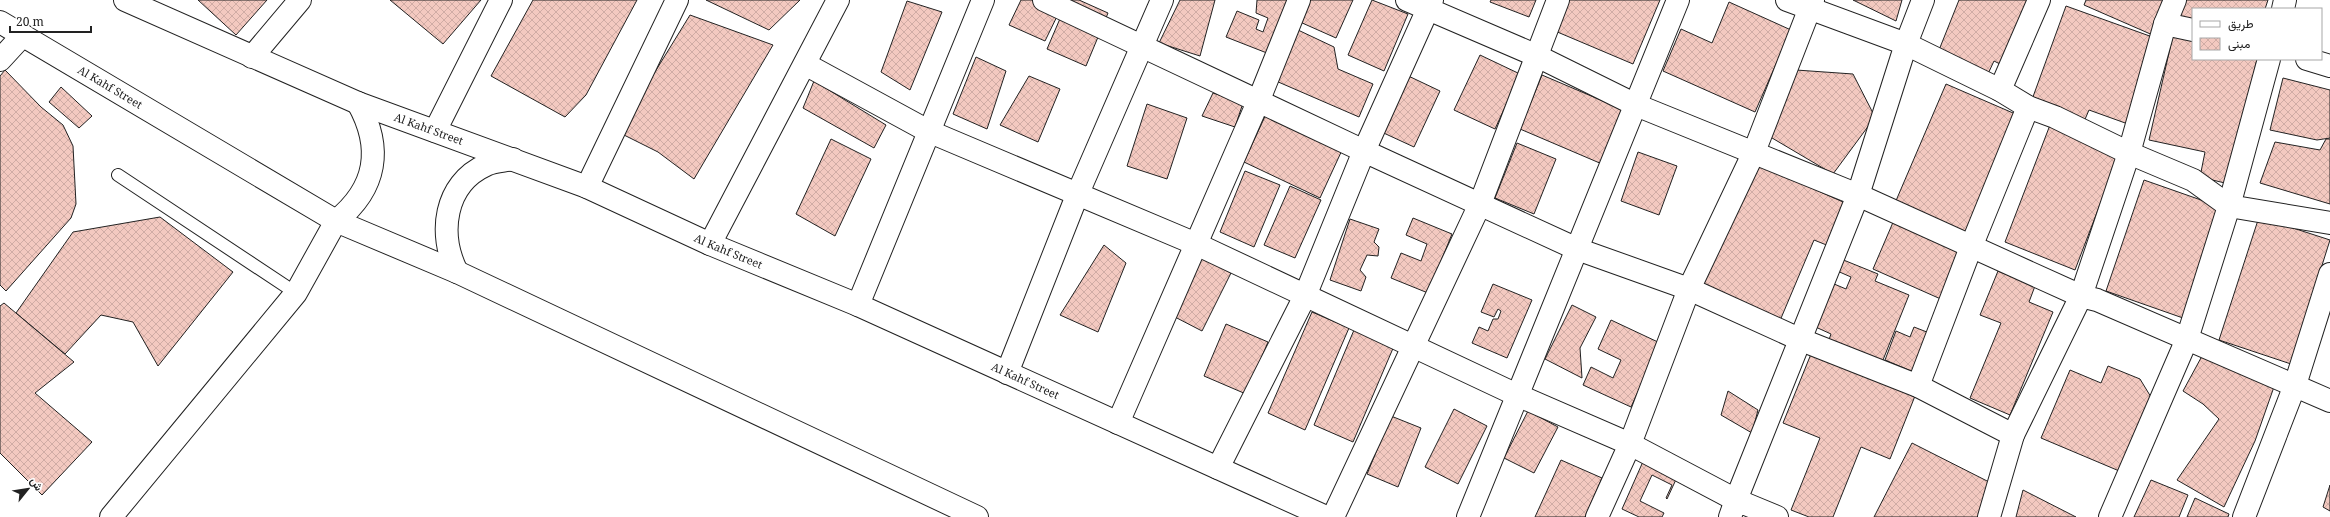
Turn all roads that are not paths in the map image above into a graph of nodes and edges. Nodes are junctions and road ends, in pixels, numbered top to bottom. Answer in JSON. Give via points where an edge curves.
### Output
{"nodes":[{"id":1,"x":125,"y":0,"type":"edge"},
{"id":2,"x":300,"y":0,"type":"edge"},
{"id":3,"x":501,"y":0,"type":"edge"},
{"id":4,"x":677,"y":0,"type":"edge"},
{"id":5,"x":838,"y":0,"type":"edge"},
{"id":6,"x":983,"y":0,"type":"edge"},
{"id":7,"x":1044,"y":0,"type":"edge"},
{"id":8,"x":1162,"y":0,"type":"edge"},
{"id":9,"x":1299,"y":0,"type":"edge"},
{"id":10,"x":1407,"y":0,"type":"edge"},
{"id":11,"x":1558,"y":0,"type":"edge"},
{"id":12,"x":1678,"y":0,"type":"edge"},
{"id":13,"x":1787,"y":0,"type":"edge"},
{"id":14,"x":1923,"y":0,"type":"edge"},
{"id":15,"x":2039,"y":0,"type":"edge"},
{"id":16,"x":2175,"y":0,"type":"edge"},
{"id":17,"x":1431,"y":4,"type":"edge"},
{"id":18,"x":1811,"y":5,"type":"edge"},
{"id":19,"x":0,"y":22,"type":"edge"},
{"id":20,"x":2165,"y":24,"type":"junction"},
{"id":21,"x":2192,"y":30,"type":"edge"},
{"id":22,"x":23,"y":35,"type":"junction"},
{"id":23,"x":1906,"y":44,"type":"junction"},
{"id":24,"x":1141,"y":47,"type":"junction"},
{"id":25,"x":1536,"y":55,"type":"junction"},
{"id":26,"x":252,"y":57,"type":"junction"},
{"id":27,"x":0,"y":60,"type":"edge"},
{"id":28,"x":2269,"y":60,"type":"edge"},
{"id":29,"x":2310,"y":60,"type":"edge"},
{"id":30,"x":805,"y":64,"type":"junction"},
{"id":31,"x":2330,"y":66,"type":"edge"},
{"id":32,"x":2000,"y":90,"type":"junction"},
{"id":33,"x":1258,"y":102,"type":"junction"},
{"id":34,"x":358,"y":103,"type":"junction"},
{"id":35,"x":1636,"y":105,"type":"junction"},
{"id":36,"x":2028,"y":107,"type":"junction"},
{"id":37,"x":435,"y":131,"type":"junction"},
{"id":38,"x":928,"y":131,"type":"junction"},
{"id":39,"x":1364,"y":151,"type":"junction"},
{"id":40,"x":1754,"y":152,"type":"junction"},
{"id":41,"x":2129,"y":153,"type":"junction"},
{"id":42,"x":514,"y":159,"type":"junction"},
{"id":43,"x":118,"y":174,"type":"dead end"},
{"id":44,"x":587,"y":187,"type":"junction"},
{"id":45,"x":1078,"y":193,"type":"junction"},
{"id":46,"x":1858,"y":195,"type":"junction"},
{"id":47,"x":1480,"y":204,"type":"junction"},
{"id":48,"x":2229,"y":206,"type":"junction"},
{"id":49,"x":336,"y":221,"type":"junction"},
{"id":50,"x":2330,"y":223,"type":"edge"},
{"id":51,"x":710,"y":244,"type":"junction"},
{"id":52,"x":1196,"y":244,"type":"junction"},
{"id":53,"x":1971,"y":247,"type":"junction"},
{"id":54,"x":1577,"y":250,"type":"junction"},
{"id":55,"x":457,"y":272,"type":"junction"},
{"id":56,"x":2330,"y":274,"type":"edge"},
{"id":57,"x":1689,"y":289,"type":"junction"},
{"id":58,"x":296,"y":293,"type":"junction"},
{"id":59,"x":1305,"y":296,"type":"junction"},
{"id":60,"x":2081,"y":296,"type":"junction"},
{"id":61,"x":858,"y":305,"type":"junction"},
{"id":62,"x":1799,"y":339,"type":"junction"},
{"id":63,"x":2187,"y":339,"type":"junction"},
{"id":64,"x":1412,"y":346,"type":"junction"},
{"id":65,"x":1006,"y":373,"type":"junction"},
{"id":66,"x":2295,"y":385,"type":"junction"},
{"id":67,"x":1918,"y":386,"type":"junction"},
{"id":68,"x":1517,"y":395,"type":"junction"},
{"id":69,"x":2330,"y":401,"type":"edge"},
{"id":70,"x":1118,"y":423,"type":"junction"},
{"id":71,"x":2013,"y":436,"type":"junction"},
{"id":72,"x":1630,"y":444,"type":"junction"},
{"id":73,"x":1218,"y":468,"type":"junction"},
{"id":74,"x":1733,"y":509,"type":"edge"},
{"id":75,"x":111,"y":517,"type":"edge"},
{"id":76,"x":977,"y":517,"type":"edge"},
{"id":77,"x":1326,"y":517,"type":"edge"},
{"id":78,"x":1333,"y":517,"type":"edge"},
{"id":79,"x":1468,"y":517,"type":"edge"},
{"id":80,"x":1597,"y":517,"type":"edge"},
{"id":81,"x":1777,"y":517,"type":"edge"},
{"id":82,"x":1989,"y":517,"type":"edge"},
{"id":83,"x":2110,"y":517,"type":"edge"},
{"id":84,"x":2244,"y":517,"type":"edge"}],
"edges":[{"from":1,"to":26,"type":"street","name":"Al Kahf Street"},
{"from":2,"to":26,"type":"street"},
{"from":3,"to":37,"type":"street"},
{"from":4,"to":44,"type":"street"},
{"from":5,"to":30,"type":"street"},
{"from":6,"to":38,"type":"street"},
{"from":7,"to":24,"type":"street"},
{"from":8,"to":24,"type":"street"},
{"from":9,"to":33,"type":"street"},
{"from":10,"to":17,"type":"street"},
{"from":11,"to":25,"type":"street"},
{"from":12,"to":35,"type":"street"},
{"from":13,"to":18,"type":"street"},
{"from":14,"to":23,"type":"street"},
{"from":15,"to":32,"type":"street"},
{"from":16,"to":20,"type":"street"},
{"from":17,"to":25,"type":"street"},
{"from":17,"to":39,"type":"street"},
{"from":18,"to":23,"type":"street"},
{"from":18,"to":40,"type":"street"},
{"from":19,"to":22,"type":"street","name":"Al Kahf Street"},
{"from":20,"to":21,"type":"street"},
{"from":20,"to":41,"type":"street"},
{"from":22,"to":27,"type":"street"},
{"from":22,"to":49,"type":"street","name":"Al Kahf Street"},
{"from":23,"to":32,"type":"street"},
{"from":23,"to":46,"type":"street"},
{"from":24,"to":33,"type":"street"},
{"from":24,"to":45,"type":"street"},
{"from":25,"to":35,"type":"street"},
{"from":25,"to":47,"type":"street"},
{"from":26,"to":34,"type":"street","name":"Al Kahf Street"},
{"from":28,"to":48,"type":"street"},
{"from":29,"to":31,"type":"street"},
{"from":30,"to":38,"type":"street"},
{"from":30,"to":51,"type":"street"},
{"from":32,"to":36,"type":"street"},
{"from":33,"to":39,"type":"street"},
{"from":33,"to":52,"type":"street"},
{"from":34,"to":37,"type":"street","name":"Al Kahf Street"},
{"from":34,"to":49,"type":"street","via":[[367,120],[374,157],[362,194]]},
{"from":35,"to":40,"type":"street"},
{"from":35,"to":54,"type":"street"},
{"from":36,"to":41,"type":"street","via":[[2055,117]]},
{"from":36,"to":53,"type":"street"},
{"from":37,"to":42,"type":"street","name":"Al Kahf Street"},
{"from":38,"to":45,"type":"street"},
{"from":38,"to":61,"type":"street"},
{"from":39,"to":47,"type":"street"},
{"from":39,"to":59,"type":"street"},
{"from":40,"to":46,"type":"street"},
{"from":40,"to":57,"type":"street"},
{"from":41,"to":48,"type":"street","via":[[2193,180]]},
{"from":41,"to":60,"type":"street"},
{"from":42,"to":44,"type":"street","name":"Al Kahf Street"},
{"from":42,"to":55,"type":"street","via":[[487,165],[473,173],[454,197],[445,227],[450,258]]},
{"from":43,"to":58,"type":"lane"},
{"from":44,"to":51,"type":"street","name":"Al Kahf Street"},
{"from":45,"to":52,"type":"street"},
{"from":45,"to":65,"type":"street"},
{"from":46,"to":53,"type":"street"},
{"from":46,"to":62,"type":"street"},
{"from":47,"to":54,"type":"street"},
{"from":47,"to":64,"type":"street"},
{"from":48,"to":50,"type":"street"},
{"from":48,"to":63,"type":"street"},
{"from":49,"to":55,"type":"street","name":"Al Kahf Street"},
{"from":49,"to":58,"type":"street"},
{"from":51,"to":61,"type":"street","name":"Al Kahf Street"},
{"from":52,"to":59,"type":"street"},
{"from":52,"to":70,"type":"street"},
{"from":53,"to":60,"type":"street"},
{"from":53,"to":67,"type":"street"},
{"from":54,"to":57,"type":"street"},
{"from":54,"to":68,"type":"street"},
{"from":55,"to":76,"type":"street","name":"Al Kahf Street"},
{"from":56,"to":66,"type":"street"},
{"from":57,"to":62,"type":"street"},
{"from":57,"to":72,"type":"street"},
{"from":58,"to":75,"type":"street"},
{"from":59,"to":64,"type":"street"},
{"from":59,"to":73,"type":"street"},
{"from":60,"to":63,"type":"street","via":[[2097,300]]},
{"from":60,"to":71,"type":"street"},
{"from":61,"to":65,"type":"street","name":"Al Kahf Street"},
{"from":62,"to":67,"type":"street"},
{"from":62,"to":74,"type":"street"},
{"from":63,"to":66,"type":"street"},
{"from":63,"to":83,"type":"street"},
{"from":64,"to":68,"type":"street"},
{"from":64,"to":78,"type":"street"},
{"from":65,"to":70,"type":"street","name":"Al Kahf Street"},
{"from":66,"to":69,"type":"street"},
{"from":66,"to":84,"type":"street"},
{"from":67,"to":71,"type":"street"},
{"from":68,"to":72,"type":"street"},
{"from":68,"to":79,"type":"street"},
{"from":70,"to":73,"type":"street","name":"Al Kahf Street"},
{"from":71,"to":82,"type":"street"},
{"from":72,"to":74,"type":"street"},
{"from":72,"to":80,"type":"street"},
{"from":73,"to":77,"type":"street","name":"Al Kahf Street"},
{"from":74,"to":81,"type":"street"}]}
